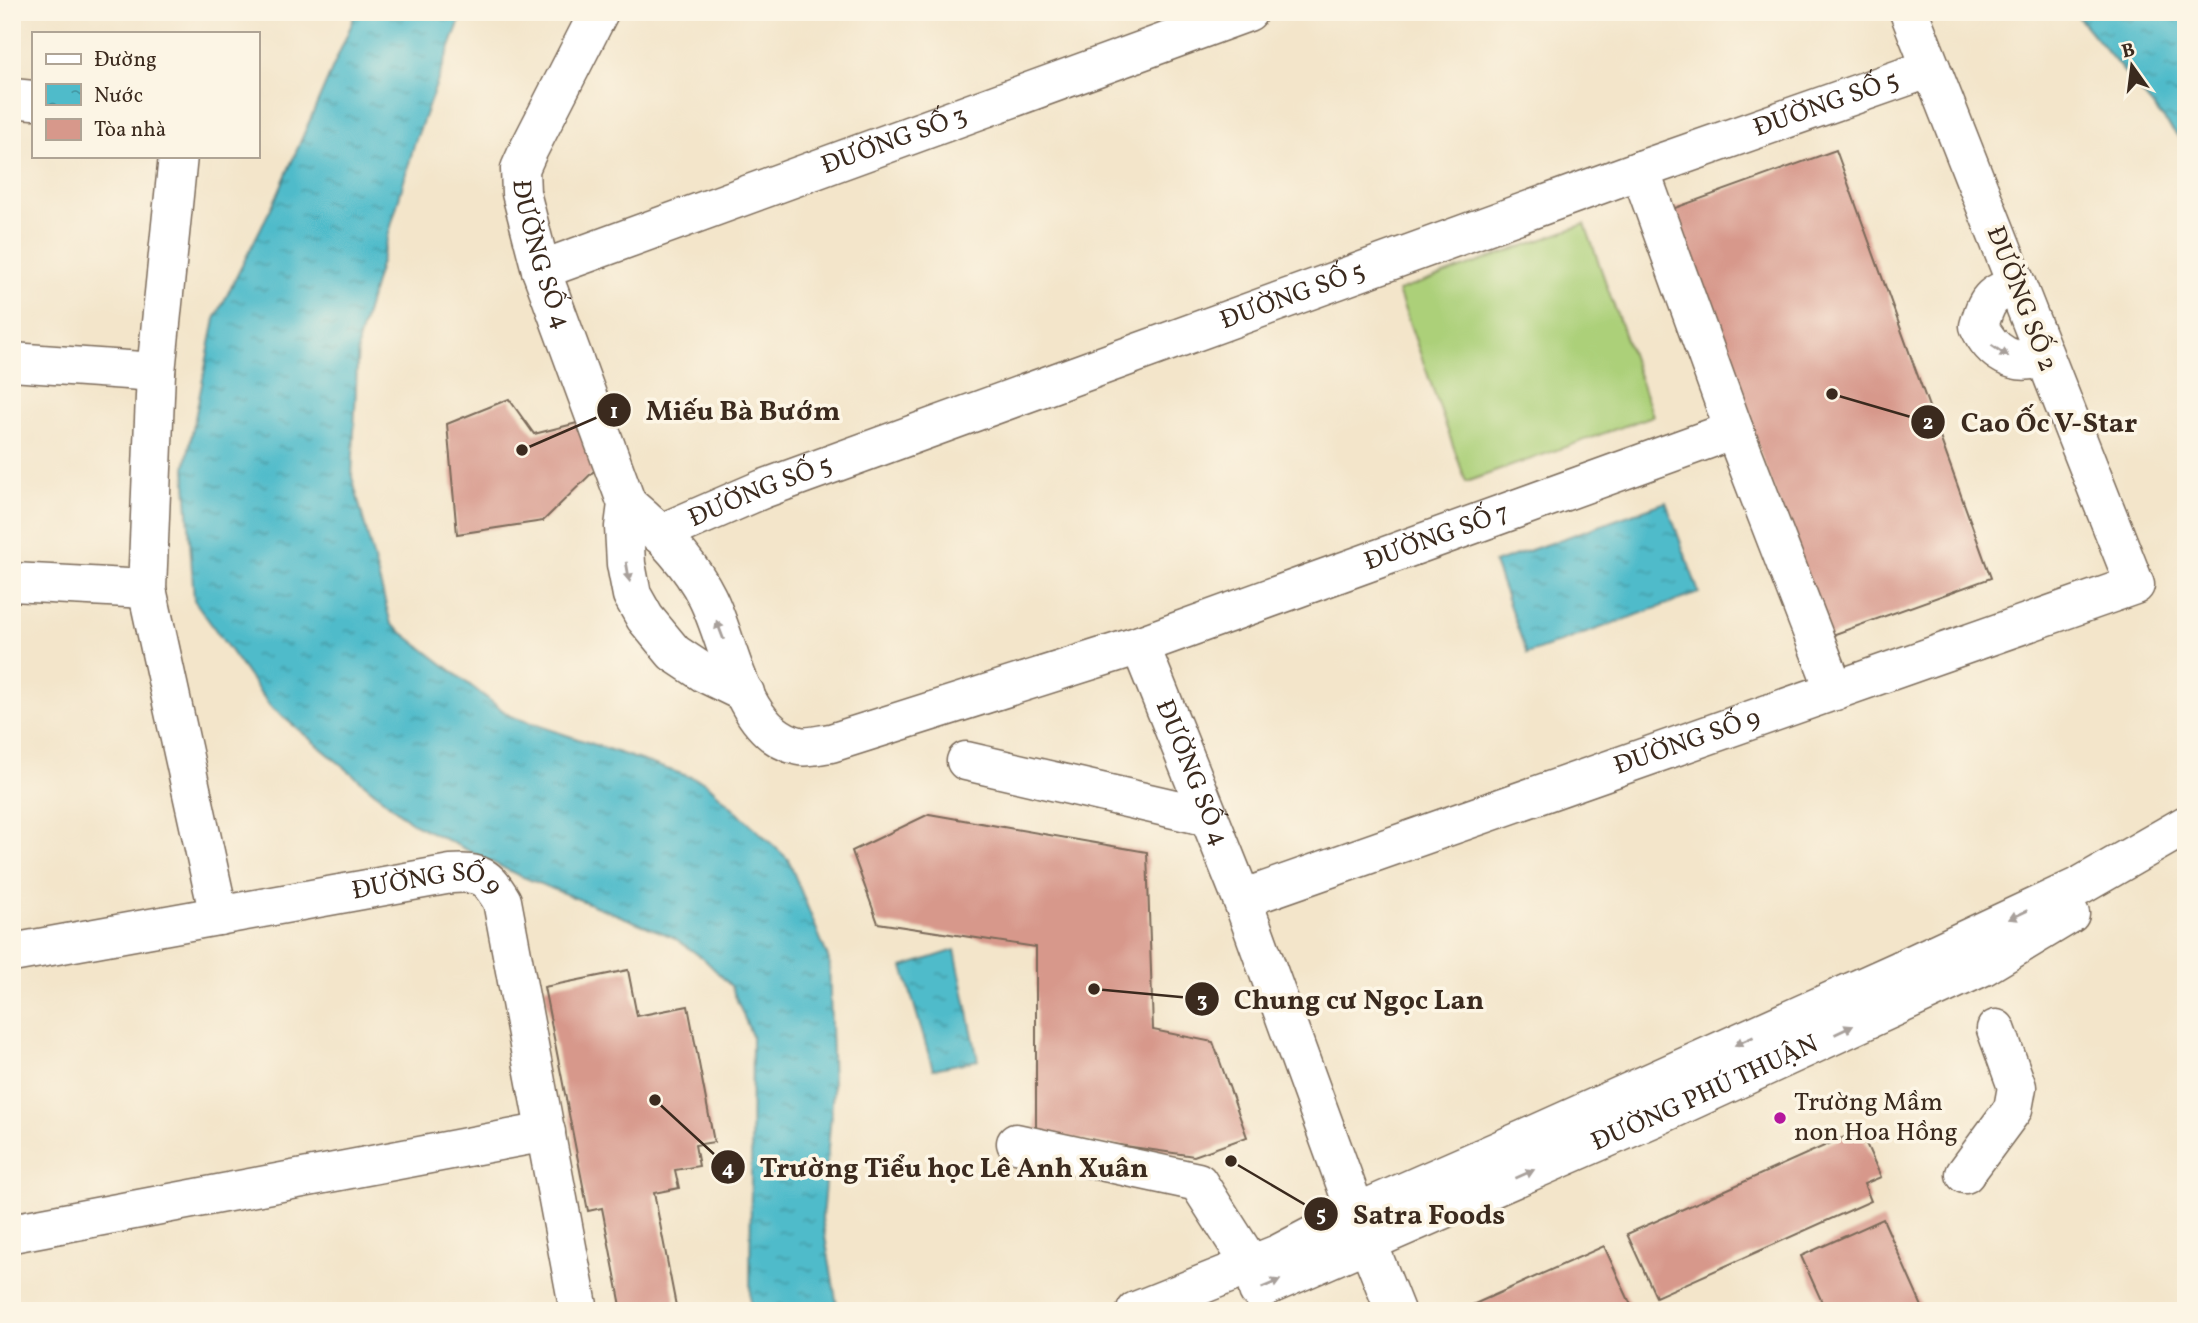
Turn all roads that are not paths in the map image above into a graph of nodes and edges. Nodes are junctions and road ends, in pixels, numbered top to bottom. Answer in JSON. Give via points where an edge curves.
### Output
{"nodes":[{"id":1,"x":599,"y":12,"type":"edge"},
{"id":2,"x":1248,"y":12,"type":"edge"},
{"id":3,"x":1909,"y":12,"type":"edge"},
{"id":4,"x":1931,"y":68,"type":"junction"},
{"id":5,"x":12,"y":99,"type":"edge"},
{"id":6,"x":32,"y":100,"type":"edge"},
{"id":7,"x":178,"y":158,"type":"edge"},
{"id":8,"x":1640,"y":170,"type":"junction"},
{"id":9,"x":541,"y":270,"type":"junction"},
{"id":10,"x":12,"y":362,"type":"edge"},
{"id":11,"x":156,"y":372,"type":"junction"},
{"id":12,"x":1734,"y":430,"type":"junction"},
{"id":13,"x":627,"y":504,"type":"junction"},
{"id":14,"x":659,"y":534,"type":"junction"},
{"id":15,"x":12,"y":582,"type":"edge"},
{"id":16,"x":2135,"y":585,"type":"joint"},
{"id":17,"x":147,"y":589,"type":"junction"},
{"id":18,"x":1140,"y":645,"type":"junction"},
{"id":19,"x":1835,"y":691,"type":"junction"},
{"id":20,"x":745,"y":693,"type":"junction"},
{"id":21,"x":966,"y":761,"type":"dead end"},
{"id":22,"x":1209,"y":817,"type":"junction"},
{"id":23,"x":2186,"y":825,"type":"edge"},
{"id":24,"x":2186,"y":845,"type":"edge"},
{"id":25,"x":1242,"y":899,"type":"junction"},
{"id":26,"x":219,"y":916,"type":"junction"},
{"id":27,"x":12,"y":953,"type":"edge"},
{"id":28,"x":1996,"y":1028,"type":"dead end"},
{"id":29,"x":546,"y":1132,"type":"junction"},
{"id":30,"x":1016,"y":1143,"type":"dead end"},
{"id":31,"x":1965,"y":1174,"type":"dead end"},
{"id":32,"x":1362,"y":1228,"type":"junction"},
{"id":33,"x":12,"y":1233,"type":"edge"},
{"id":34,"x":1251,"y":1265,"type":"junction"},
{"id":35,"x":579,"y":1311,"type":"edge"},
{"id":36,"x":1136,"y":1311,"type":"edge"},
{"id":37,"x":1208,"y":1311,"type":"edge"},
{"id":38,"x":1395,"y":1311,"type":"edge"}],
"edges":[{"from":1,"to":9,"type":"street","name":"ĐƯỜNG SỐ 4","via":[[520,169],[521,194]]},
{"from":2,"to":9,"type":"street","name":"ĐƯỜNG SỐ 3"},
{"from":3,"to":4,"type":"street","name":"ĐƯỜNG SỐ 2"},
{"from":4,"to":8,"type":"street","name":"ĐƯỜNG SỐ 5"},
{"from":4,"to":16,"type":"street","name":"ĐƯỜNG SỐ 2"},
{"from":5,"to":6,"type":"street"},
{"from":7,"to":11,"type":"street"},
{"from":8,"to":12,"type":"street"},
{"from":8,"to":14,"type":"street","name":"ĐƯỜNG SỐ 5","via":[[763,489]]},
{"from":9,"to":13,"type":"street","name":"ĐƯỜNG SỐ 4"},
{"from":10,"to":11,"type":"street"},
{"from":11,"to":17,"type":"street"},
{"from":12,"to":18,"type":"street","name":"ĐƯỜNG SỐ 7"},
{"from":12,"to":19,"type":"street"},
{"from":13,"to":14,"type":"street","name":"ĐƯỜNG SỐ 4"},
{"from":13,"to":20,"type":"street","name":"ĐƯỜNG SỐ 4","one_way":true,"via":[[626,564],[632,596],[645,618],[674,653]]},
{"from":20,"to":14,"type":"street","name":"ĐƯỜNG SỐ 4","one_way":true,"via":[[707,597]]},
{"from":15,"to":17,"type":"street"},
{"from":16,"to":19,"type":"street","name":"ĐƯỜNG SỐ 9"},
{"from":17,"to":26,"type":"street"},
{"from":18,"to":20,"type":"street","name":"ĐƯỜNG SỐ 4","via":[[831,743],[801,747],[773,736],[752,711]]},
{"from":18,"to":22,"type":"street","name":"ĐƯỜNG SỐ 4"},
{"from":19,"to":25,"type":"street","name":"ĐƯỜNG SỐ 9"},
{"from":21,"to":22,"type":"street"},
{"from":22,"to":25,"type":"street","name":"ĐƯỜNG SỐ 4"},
{"from":23,"to":32,"type":"street","name":"ĐƯỜNG PHÚ THUẬN","one_way":true,"via":[[2080,886],[1513,1145]]},
{"from":32,"to":24,"type":"street","name":"ĐƯỜNG PHÚ THUẬN","one_way":true,"via":[[1653,1118],[1984,966]]},
{"from":25,"to":32,"type":"street","name":"ĐƯỜNG SỐ 4"},
{"from":26,"to":27,"type":"street","name":"ĐƯỜNG SỐ 9"},
{"from":26,"to":29,"type":"street","name":"ĐƯỜNG SỐ 9","via":[[451,874],[470,873],[490,882],[502,901]]},
{"from":28,"to":31,"type":"street","via":[[2017,1087],[2013,1109]]},
{"from":29,"to":33,"type":"street"},
{"from":29,"to":35,"type":"street","name":"ĐƯỜNG SỐ 9"},
{"from":30,"to":34,"type":"street","via":[[1198,1182]]},
{"from":32,"to":34,"type":"street"},
{"from":37,"to":32,"type":"street","name":"ĐƯỜNG PHÚ THUẬN","one_way":true},
{"from":32,"to":38,"type":"street","name":"ĐƯỜNG SỐ 4"},
{"from":34,"to":36,"type":"street"}]}
